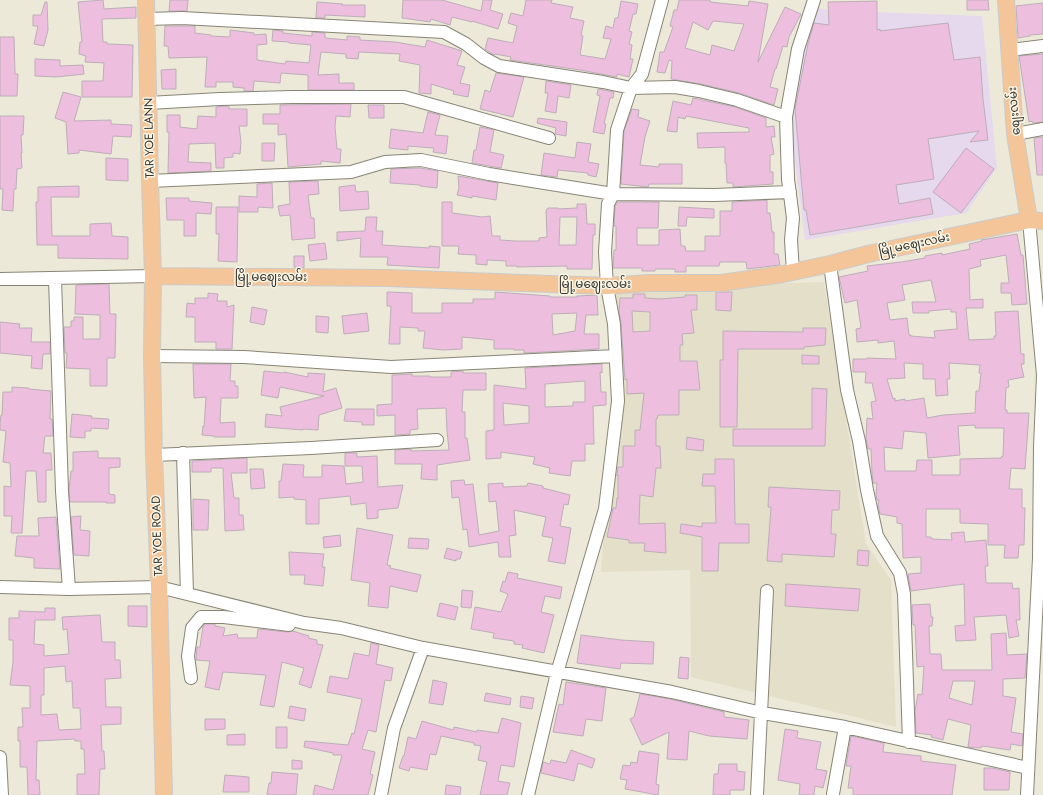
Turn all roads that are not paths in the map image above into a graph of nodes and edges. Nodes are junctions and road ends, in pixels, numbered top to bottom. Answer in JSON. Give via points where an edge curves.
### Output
{"nodes":[{"id":1,"x":146,"y":0,"type":"edge"},
{"id":2,"x":662,"y":0,"type":"edge"},
{"id":3,"x":814,"y":0,"type":"edge"},
{"id":4,"x":1006,"y":0,"type":"edge"},
{"id":5,"x":146,"y":19,"type":"junction"},
{"id":6,"x":1043,"y":46,"type":"edge"},
{"id":7,"x":1009,"y":50,"type":"junction"},
{"id":8,"x":631,"y":88,"type":"junction"},
{"id":9,"x":148,"y":103,"type":"junction"},
{"id":10,"x":786,"y":117,"type":"junction"},
{"id":11,"x":1043,"y":129,"type":"edge"},
{"id":12,"x":1015,"y":134,"type":"junction"},
{"id":13,"x":549,"y":138,"type":"dead end"},
{"id":14,"x":150,"y":182,"type":"junction"},
{"id":15,"x":790,"y":192,"type":"junction"},
{"id":16,"x":613,"y":194,"type":"junction"},
{"id":17,"x":1043,"y":212,"type":"edge"},
{"id":18,"x":1036,"y":221,"type":"edge"},
{"id":19,"x":830,"y":264,"type":"junction"},
{"id":20,"x":793,"y":272,"type":"junction"},
{"id":21,"x":153,"y":276,"type":"junction"},
{"id":22,"x":0,"y":279,"type":"edge"},
{"id":23,"x":55,"y":279,"type":"junction"},
{"id":24,"x":607,"y":286,"type":"junction"},
{"id":25,"x":152,"y":356,"type":"junction"},
{"id":26,"x":615,"y":356,"type":"junction"},
{"id":27,"x":1043,"y":375,"type":"edge"},
{"id":28,"x":437,"y":440,"type":"dead end"},
{"id":29,"x":183,"y":453,"type":"junction"},
{"id":30,"x":154,"y":455,"type":"junction"},
{"id":31,"x":0,"y":587,"type":"edge"},
{"id":32,"x":159,"y":587,"type":"junction"},
{"id":33,"x":69,"y":589,"type":"junction"},
{"id":34,"x":767,"y":591,"type":"dead end"},
{"id":35,"x":187,"y":594,"type":"junction"},
{"id":36,"x":300,"y":622,"type":"junction"},
{"id":37,"x":423,"y":648,"type":"junction"},
{"id":38,"x":557,"y":673,"type":"junction"},
{"id":39,"x":1038,"y":677,"type":"edge"},
{"id":40,"x":191,"y":678,"type":"dead end"},
{"id":41,"x":762,"y":713,"type":"junction"},
{"id":42,"x":845,"y":727,"type":"junction"},
{"id":43,"x":909,"y":742,"type":"junction"},
{"id":44,"x":0,"y":757,"type":"edge"},
{"id":45,"x":1028,"y":768,"type":"junction"},
{"id":46,"x":833,"y":794,"type":"edge"},
{"id":47,"x":2,"y":795,"type":"edge"},
{"id":48,"x":164,"y":795,"type":"edge"},
{"id":49,"x":381,"y":795,"type":"edge"},
{"id":50,"x":528,"y":795,"type":"edge"},
{"id":51,"x":757,"y":795,"type":"edge"},
{"id":52,"x":1027,"y":795,"type":"edge"}],
"edges":[{"from":1,"to":5,"type":"main road","name":"TAR YOE LANN"},
{"from":2,"to":8,"type":"street","via":[[642,74]]},
{"from":3,"to":10,"type":"street","via":[[798,49]]},
{"from":4,"to":7,"type":"main road","name":"စျေးလမ်း"},
{"from":5,"to":8,"type":"street","via":[[182,18],[444,32],[499,66]]},
{"from":5,"to":9,"type":"main road","name":"TAR YOE LANN"},
{"from":6,"to":7,"type":"street"},
{"from":7,"to":12,"type":"main road","name":"စျေးလမ်း"},
{"from":8,"to":10,"type":"street","via":[[675,87],[699,91],[737,100]]},
{"from":8,"to":16,"type":"street","via":[[617,130]]},
{"from":9,"to":13,"type":"street","via":[[228,98],[404,97]]},
{"from":9,"to":14,"type":"main road","name":"TAR YOE LANN"},
{"from":10,"to":15,"type":"street"},
{"from":11,"to":12,"type":"street"},
{"from":12,"to":18,"type":"main road","name":"စျေးလမ်း"},
{"from":14,"to":16,"type":"street","via":[[352,172],[385,162],[421,160]]},
{"from":14,"to":21,"type":"main road","name":"TAR YOE LANN"},
{"from":15,"to":16,"type":"street","via":[[715,196]]},
{"from":15,"to":20,"type":"street","via":[[793,218]]},
{"from":16,"to":24,"type":"street","via":[[608,204],[607,218]]},
{"from":17,"to":18,"type":"main road","name":"မြို့မဈေးလမ်း"},
{"from":18,"to":19,"type":"main road","name":"မြို့မဈေးလမ်း","via":[[868,254]]},
{"from":18,"to":27,"type":"street"},
{"from":19,"to":20,"type":"main road","name":"မြို့မဈေးလမ်း"},
{"from":19,"to":43,"type":"street","via":[[847,390],[877,536],[900,573],[904,594]]},
{"from":20,"to":24,"type":"main road","name":"မြို့မဈေးလမ်း","via":[[721,284]]},
{"from":21,"to":23,"type":"street"},
{"from":21,"to":24,"type":"main road","name":"မြို့မဈေးလမ်း","via":[[387,278]]},
{"from":21,"to":25,"type":"main road","name":"TAR YOE ROAD"},
{"from":22,"to":23,"type":"street"},
{"from":23,"to":33,"type":"street","via":[[62,492]]},
{"from":24,"to":26,"type":"street","via":[[614,324]]},
{"from":25,"to":26,"type":"street","via":[[244,357],[391,367]]},
{"from":25,"to":30,"type":"main road","name":"TAR YOE ROAD"},
{"from":26,"to":38,"type":"street","via":[[618,401],[604,509]]},
{"from":27,"to":39,"type":"street"},
{"from":28,"to":29,"type":"street"},
{"from":29,"to":30,"type":"street"},
{"from":29,"to":35,"type":"street"},
{"from":30,"to":32,"type":"main road","name":"TAR YOE ROAD"},
{"from":31,"to":33,"type":"street"},
{"from":32,"to":33,"type":"street"},
{"from":32,"to":35,"type":"street"},
{"from":32,"to":48,"type":"main road","name":"TAR YOE ROAD"},
{"from":34,"to":41,"type":"street"},
{"from":35,"to":36,"type":"street"},
{"from":36,"to":37,"type":"street","via":[[341,628]]},
{"from":36,"to":40,"type":"street","via":[[289,626],[224,617],[201,617],[192,628],[188,656]]},
{"from":37,"to":38,"type":"street"},
{"from":37,"to":49,"type":"street","via":[[394,728]]},
{"from":38,"to":41,"type":"street","via":[[672,692]]},
{"from":38,"to":50,"type":"street"},
{"from":39,"to":45,"type":"street"},
{"from":41,"to":42,"type":"street"},
{"from":41,"to":51,"type":"street"},
{"from":42,"to":43,"type":"street"},
{"from":42,"to":46,"type":"street"},
{"from":43,"to":45,"type":"street"},
{"from":44,"to":47,"type":"street"},
{"from":45,"to":52,"type":"street"}]}
